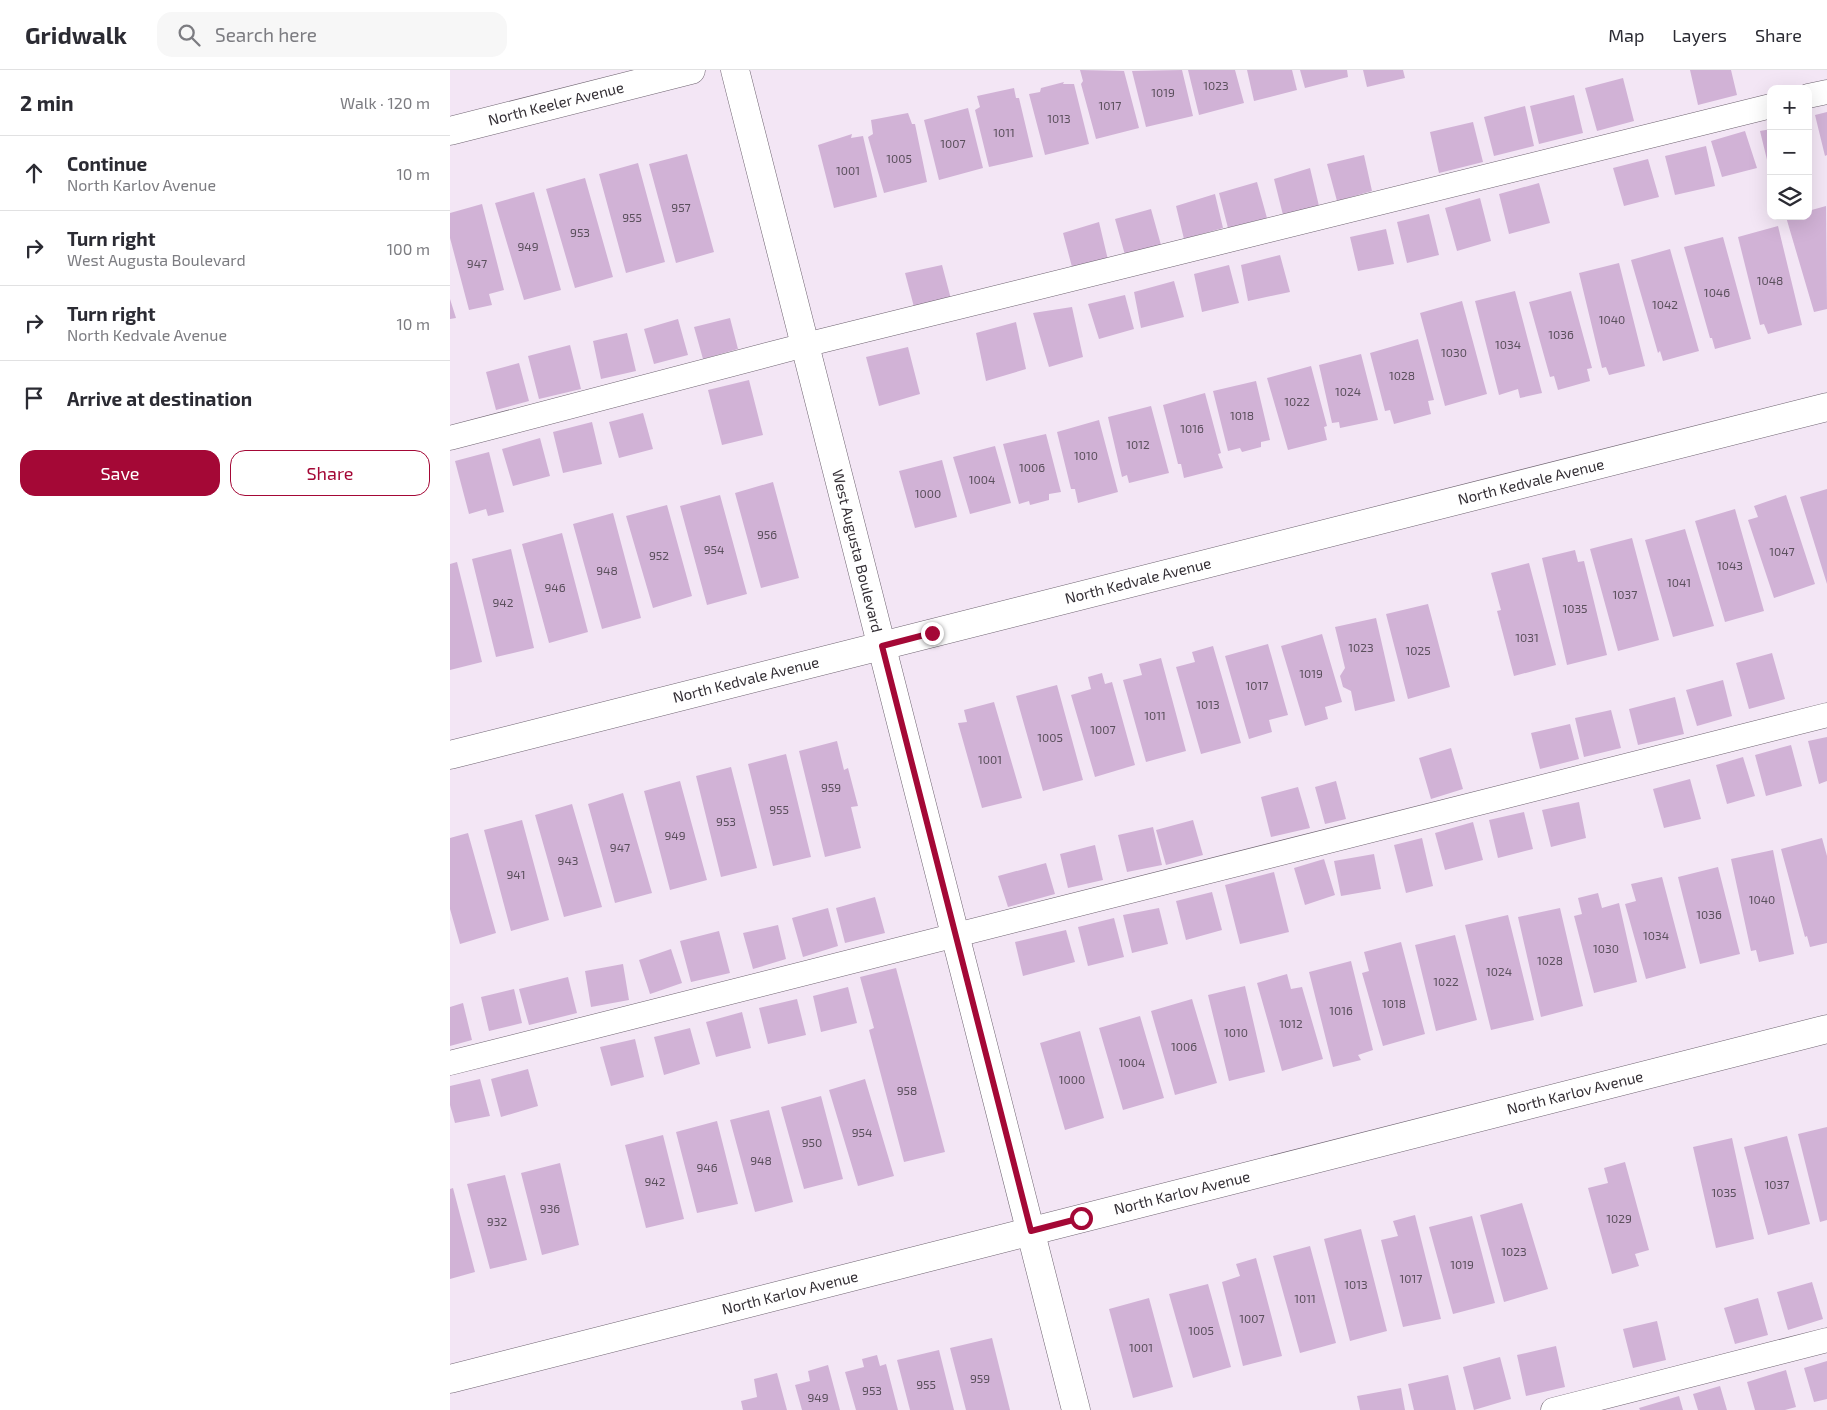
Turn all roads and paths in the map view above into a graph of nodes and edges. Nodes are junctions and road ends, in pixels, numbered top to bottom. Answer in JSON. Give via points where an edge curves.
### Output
{"nodes":[{"id":1,"x":691,"y":70,"type":"edge"},
{"id":2,"x":735,"y":70,"type":"edge"},
{"id":3,"x":1827,"y":92,"type":"edge"},
{"id":4,"x":1812,"y":95,"type":"edge"},
{"id":5,"x":1767,"y":107,"type":"edge"},
{"id":6,"x":450,"y":131,"type":"edge"},
{"id":7,"x":805,"y":345,"type":"junction"},
{"id":8,"x":1827,"y":407,"type":"edge"},
{"id":9,"x":450,"y":438,"type":"edge"},
{"id":10,"x":882,"y":646,"type":"junction"},
{"id":11,"x":1827,"y":715,"type":"edge"},
{"id":12,"x":450,"y":755,"type":"edge"},
{"id":13,"x":955,"y":935,"type":"junction"},
{"id":14,"x":1827,"y":1029,"type":"edge"},
{"id":15,"x":450,"y":1063,"type":"edge"},
{"id":16,"x":1031,"y":1231,"type":"junction"},
{"id":17,"x":1827,"y":1340,"type":"edge"},
{"id":18,"x":450,"y":1379,"type":"edge"},
{"id":19,"x":1076,"y":1410,"type":"edge"},
{"id":20,"x":1552,"y":1410,"type":"edge"}],
"edges":[{"from":1,"to":6,"type":"street","name":"North Keeler Avenue"},
{"from":2,"to":7,"type":"street","name":"West Augusta Boulevard"},
{"from":3,"to":4,"type":"lane"},
{"from":5,"to":7,"type":"lane"},
{"from":7,"to":9,"type":"lane"},
{"from":7,"to":10,"type":"street","name":"West Augusta Boulevard"},
{"from":8,"to":10,"type":"street","name":"North Kedvale Avenue"},
{"from":10,"to":12,"type":"street","name":"North Kedvale Avenue"},
{"from":10,"to":13,"type":"street","name":"West Augusta Boulevard"},
{"from":11,"to":13,"type":"lane"},
{"from":13,"to":15,"type":"lane"},
{"from":13,"to":16,"type":"street","name":"West Augusta Boulevard"},
{"from":14,"to":16,"type":"street","name":"North Karlov Avenue"},
{"from":16,"to":18,"type":"street","name":"North Karlov Avenue"},
{"from":16,"to":19,"type":"street","name":"West Augusta Boulevard"},
{"from":17,"to":20,"type":"lane"}]}
